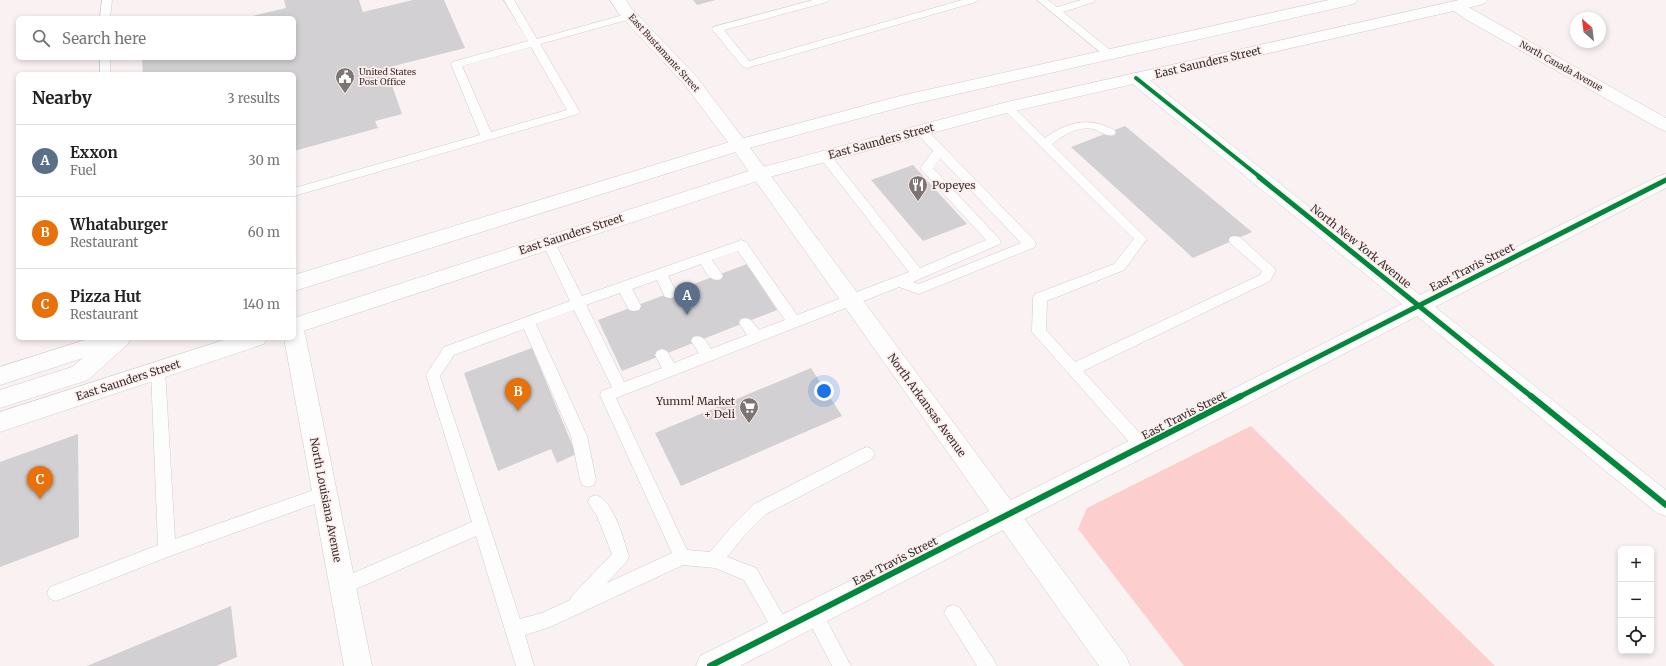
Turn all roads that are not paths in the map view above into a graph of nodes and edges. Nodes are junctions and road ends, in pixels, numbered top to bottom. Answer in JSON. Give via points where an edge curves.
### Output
{"nodes":[{"id":1,"x":107,"y":0,"type":"edge"},
{"id":2,"x":509,"y":0,"type":"edge"},
{"id":3,"x":618,"y":0,"type":"edge"},
{"id":4,"x":824,"y":0,"type":"edge"},
{"id":5,"x":973,"y":0,"type":"edge"},
{"id":6,"x":1042,"y":0,"type":"edge"},
{"id":7,"x":1091,"y":0,"type":"edge"},
{"id":8,"x":1349,"y":0,"type":"edge"},
{"id":9,"x":1480,"y":0,"type":"edge"},
{"id":10,"x":1454,"y":3,"type":"edge"},
{"id":11,"x":1055,"y":11,"type":"junction"},
{"id":12,"x":106,"y":16,"type":"edge"},
{"id":13,"x":630,"y":16,"type":"junction"},
{"id":14,"x":533,"y":42,"type":"junction"},
{"id":15,"x":1109,"y":54,"type":"junction"},
{"id":16,"x":105,"y":60,"type":"edge"},
{"id":17,"x":105,"y":72,"type":"edge"},
{"id":18,"x":1136,"y":78,"type":"junction"},
{"id":19,"x":1007,"y":107,"type":"junction"},
{"id":20,"x":1666,"y":125,"type":"edge"},
{"id":21,"x":920,"y":130,"type":"junction"},
{"id":22,"x":1110,"y":132,"type":"dead end"},
{"id":23,"x":486,"y":136,"type":"junction"},
{"id":24,"x":1045,"y":144,"type":"junction"},
{"id":25,"x":739,"y":145,"type":"junction"},
{"id":26,"x":939,"y":151,"type":"junction"},
{"id":27,"x":825,"y":156,"type":"junction"},
{"id":28,"x":759,"y":174,"type":"junction"},
{"id":29,"x":1666,"y":180,"type":"edge"},
{"id":30,"x":296,"y":191,"type":"edge"},
{"id":31,"x":1235,"y":240,"type":"dead end"},
{"id":32,"x":548,"y":242,"type":"junction"},
{"id":33,"x":704,"y":258,"type":"junction"},
{"id":34,"x":660,"y":274,"type":"junction"},
{"id":35,"x":918,"y":274,"type":"junction"},
{"id":36,"x":716,"y":276,"type":"dead end"},
{"id":37,"x":296,"y":282,"type":"edge"},
{"id":38,"x":899,"y":282,"type":"junction"},
{"id":39,"x":624,"y":287,"type":"junction"},
{"id":40,"x":670,"y":293,"type":"dead end"},
{"id":41,"x":851,"y":300,"type":"junction"},
{"id":42,"x":578,"y":303,"type":"junction"},
{"id":43,"x":634,"y":306,"type":"dead end"},
{"id":44,"x":1419,"y":306,"type":"junction"},
{"id":45,"x":528,"y":322,"type":"junction"},
{"id":46,"x":794,"y":322,"type":"junction"},
{"id":47,"x":746,"y":323,"type":"dead end"},
{"id":48,"x":296,"y":325,"type":"edge"},
{"id":49,"x":756,"y":337,"type":"junction"},
{"id":50,"x":114,"y":340,"type":"edge"},
{"id":51,"x":118,"y":340,"type":"edge"},
{"id":52,"x":250,"y":340,"type":"edge"},
{"id":53,"x":295,"y":340,"type":"edge"},
{"id":54,"x":698,"y":341,"type":"dead end"},
{"id":55,"x":662,"y":355,"type":"dead end"},
{"id":56,"x":708,"y":356,"type":"junction"},
{"id":57,"x":1073,"y":369,"type":"junction"},
{"id":58,"x":158,"y":370,"type":"junction"},
{"id":59,"x":670,"y":370,"type":"junction"},
{"id":60,"x":0,"y":376,"type":"edge"},
{"id":61,"x":622,"y":390,"type":"junction"},
{"id":62,"x":0,"y":399,"type":"edge"},
{"id":63,"x":0,"y":422,"type":"edge"},
{"id":64,"x":1143,"y":447,"type":"junction"},
{"id":65,"x":867,"y":454,"type":"dead end"},
{"id":66,"x":588,"y":480,"type":"dead end"},
{"id":67,"x":325,"y":493,"type":"junction"},
{"id":68,"x":596,"y":502,"type":"dead end"},
{"id":69,"x":1666,"y":504,"type":"edge"},
{"id":70,"x":1008,"y":516,"type":"junction"},
{"id":71,"x":481,"y":526,"type":"junction"},
{"id":72,"x":167,"y":549,"type":"junction"},
{"id":73,"x":682,"y":557,"type":"junction"},
{"id":74,"x":714,"y":560,"type":"junction"},
{"id":75,"x":343,"y":586,"type":"junction"},
{"id":76,"x":56,"y":593,"type":"dead end"},
{"id":77,"x":572,"y":608,"type":"junction"},
{"id":78,"x":953,"y":613,"type":"dead end"},
{"id":79,"x":814,"y":614,"type":"junction"},
{"id":80,"x":514,"y":629,"type":"junction"},
{"id":81,"x":782,"y":630,"type":"junction"},
{"id":82,"x":358,"y":666,"type":"edge"},
{"id":83,"x":525,"y":666,"type":"edge"},
{"id":84,"x":710,"y":666,"type":"edge"},
{"id":85,"x":842,"y":666,"type":"edge"},
{"id":86,"x":988,"y":666,"type":"edge"},
{"id":87,"x":1116,"y":666,"type":"edge"}],
"edges":[{"from":1,"to":12,"type":"lane"},
{"from":2,"to":14,"type":"lane"},
{"from":3,"to":13,"type":"main road","name":"East Bustamante Street"},
{"from":4,"to":5,"type":"lane","via":[[717,29],[747,65]]},
{"from":6,"to":11,"type":"lane"},
{"from":7,"to":11,"type":"lane"},
{"from":8,"to":15,"type":"main road"},
{"from":9,"to":10,"type":"main road","name":"East Saunders Street"},
{"from":10,"to":18,"type":"main road","name":"East Saunders Street"},
{"from":10,"to":20,"type":"main road","name":"North Canada Avenue","via":[[1473,17]]},
{"from":11,"to":15,"type":"lane"},
{"from":13,"to":14,"type":"lane"},
{"from":13,"to":25,"type":"main road","name":"East Bustamante Street","via":[[690,80]]},
{"from":14,"to":23,"type":"lane","via":[[456,64]]},
{"from":14,"to":23,"type":"lane","via":[[574,112]]},
{"from":15,"to":25,"type":"main road","via":[[906,100]]},
{"from":16,"to":17,"type":"lane"},
{"from":18,"to":19,"type":"main road","name":"East Saunders Street"},
{"from":18,"to":44,"type":"main road","name":"North New York Avenue"},
{"from":19,"to":21,"type":"main road","name":"East Saunders Street"},
{"from":19,"to":24,"type":"lane"},
{"from":21,"to":26,"type":"lane"},
{"from":21,"to":27,"type":"main road","name":"East Saunders Street"},
{"from":22,"to":24,"type":"lane","via":[[1092,125],[1077,127],[1063,130]]},
{"from":23,"to":30,"type":"lane"},
{"from":24,"to":57,"type":"lane","via":[[1141,239],[1119,267],[1040,298],[1039,332]]},
{"from":25,"to":28,"type":"main road","name":"North Arkansas Avenue"},
{"from":25,"to":37,"type":"main road"},
{"from":26,"to":35,"type":"lane","via":[[926,168],[995,241]]},
{"from":26,"to":38,"type":"lane","via":[[1030,244],[919,289]]},
{"from":27,"to":28,"type":"main road","name":"East Saunders Street"},
{"from":27,"to":35,"type":"lane"},
{"from":28,"to":32,"type":"main road","name":"East Saunders Street"},
{"from":28,"to":41,"type":"main road","name":"North Arkansas Avenue"},
{"from":29,"to":44,"type":"main road","name":"East Travis Street"},
{"from":31,"to":57,"type":"lane","via":[[1269,270],[1265,278]]},
{"from":32,"to":42,"type":"lane"},
{"from":32,"to":48,"type":"main road","name":"East Saunders Street"},
{"from":33,"to":34,"type":"lane"},
{"from":33,"to":36,"type":"lane"},
{"from":33,"to":46,"type":"lane","via":[[742,245]]},
{"from":34,"to":39,"type":"lane"},
{"from":34,"to":40,"type":"lane"},
{"from":35,"to":38,"type":"lane"},
{"from":38,"to":41,"type":"lane"},
{"from":39,"to":42,"type":"lane"},
{"from":39,"to":43,"type":"lane"},
{"from":41,"to":46,"type":"lane"},
{"from":41,"to":70,"type":"main road","name":"North Arkansas Avenue"},
{"from":42,"to":45,"type":"lane"},
{"from":42,"to":61,"type":"lane"},
{"from":44,"to":64,"type":"main road","name":"East Travis Street"},
{"from":44,"to":69,"type":"main road","name":"North New York Avenue"},
{"from":45,"to":66,"type":"lane","via":[[579,436]]},
{"from":45,"to":71,"type":"lane","via":[[449,351],[433,375]]},
{"from":46,"to":49,"type":"lane"},
{"from":47,"to":49,"type":"lane"},
{"from":49,"to":56,"type":"lane"},
{"from":50,"to":60,"type":"main road"},
{"from":51,"to":62,"type":"main road","via":[[80,374]]},
{"from":52,"to":58,"type":"main road","name":"East Saunders Street"},
{"from":53,"to":67,"type":"main road","name":"North Louisiana Avenue"},
{"from":54,"to":56,"type":"lane"},
{"from":55,"to":59,"type":"lane"},
{"from":56,"to":59,"type":"lane"},
{"from":57,"to":64,"type":"lane"},
{"from":58,"to":63,"type":"main road","name":"East Saunders Street"},
{"from":58,"to":72,"type":"lane"},
{"from":59,"to":61,"type":"lane"},
{"from":61,"to":73,"type":"lane","via":[[607,395]]},
{"from":64,"to":70,"type":"main road","name":"East Travis Street"},
{"from":65,"to":74,"type":"lane","via":[[760,509]]},
{"from":67,"to":72,"type":"lane"},
{"from":67,"to":75,"type":"main road","name":"North Louisiana Avenue"},
{"from":68,"to":77,"type":"lane","via":[[604,512],[621,556]]},
{"from":70,"to":79,"type":"main road","name":"East Travis Street"},
{"from":70,"to":87,"type":"main road","name":"North Arkansas Avenue"},
{"from":71,"to":75,"type":"lane"},
{"from":71,"to":80,"type":"lane"},
{"from":72,"to":76,"type":"lane"},
{"from":73,"to":74,"type":"lane"},
{"from":73,"to":77,"type":"lane"},
{"from":74,"to":81,"type":"lane","via":[[750,574]]},
{"from":75,"to":82,"type":"main road","name":"North Louisiana Avenue"},
{"from":77,"to":80,"type":"lane","via":[[544,621]]},
{"from":78,"to":86,"type":"lane"},
{"from":79,"to":81,"type":"main road","name":"East Travis Street"},
{"from":79,"to":85,"type":"lane"},
{"from":80,"to":83,"type":"lane"},
{"from":81,"to":84,"type":"main road","name":"East Travis Street"}]}
